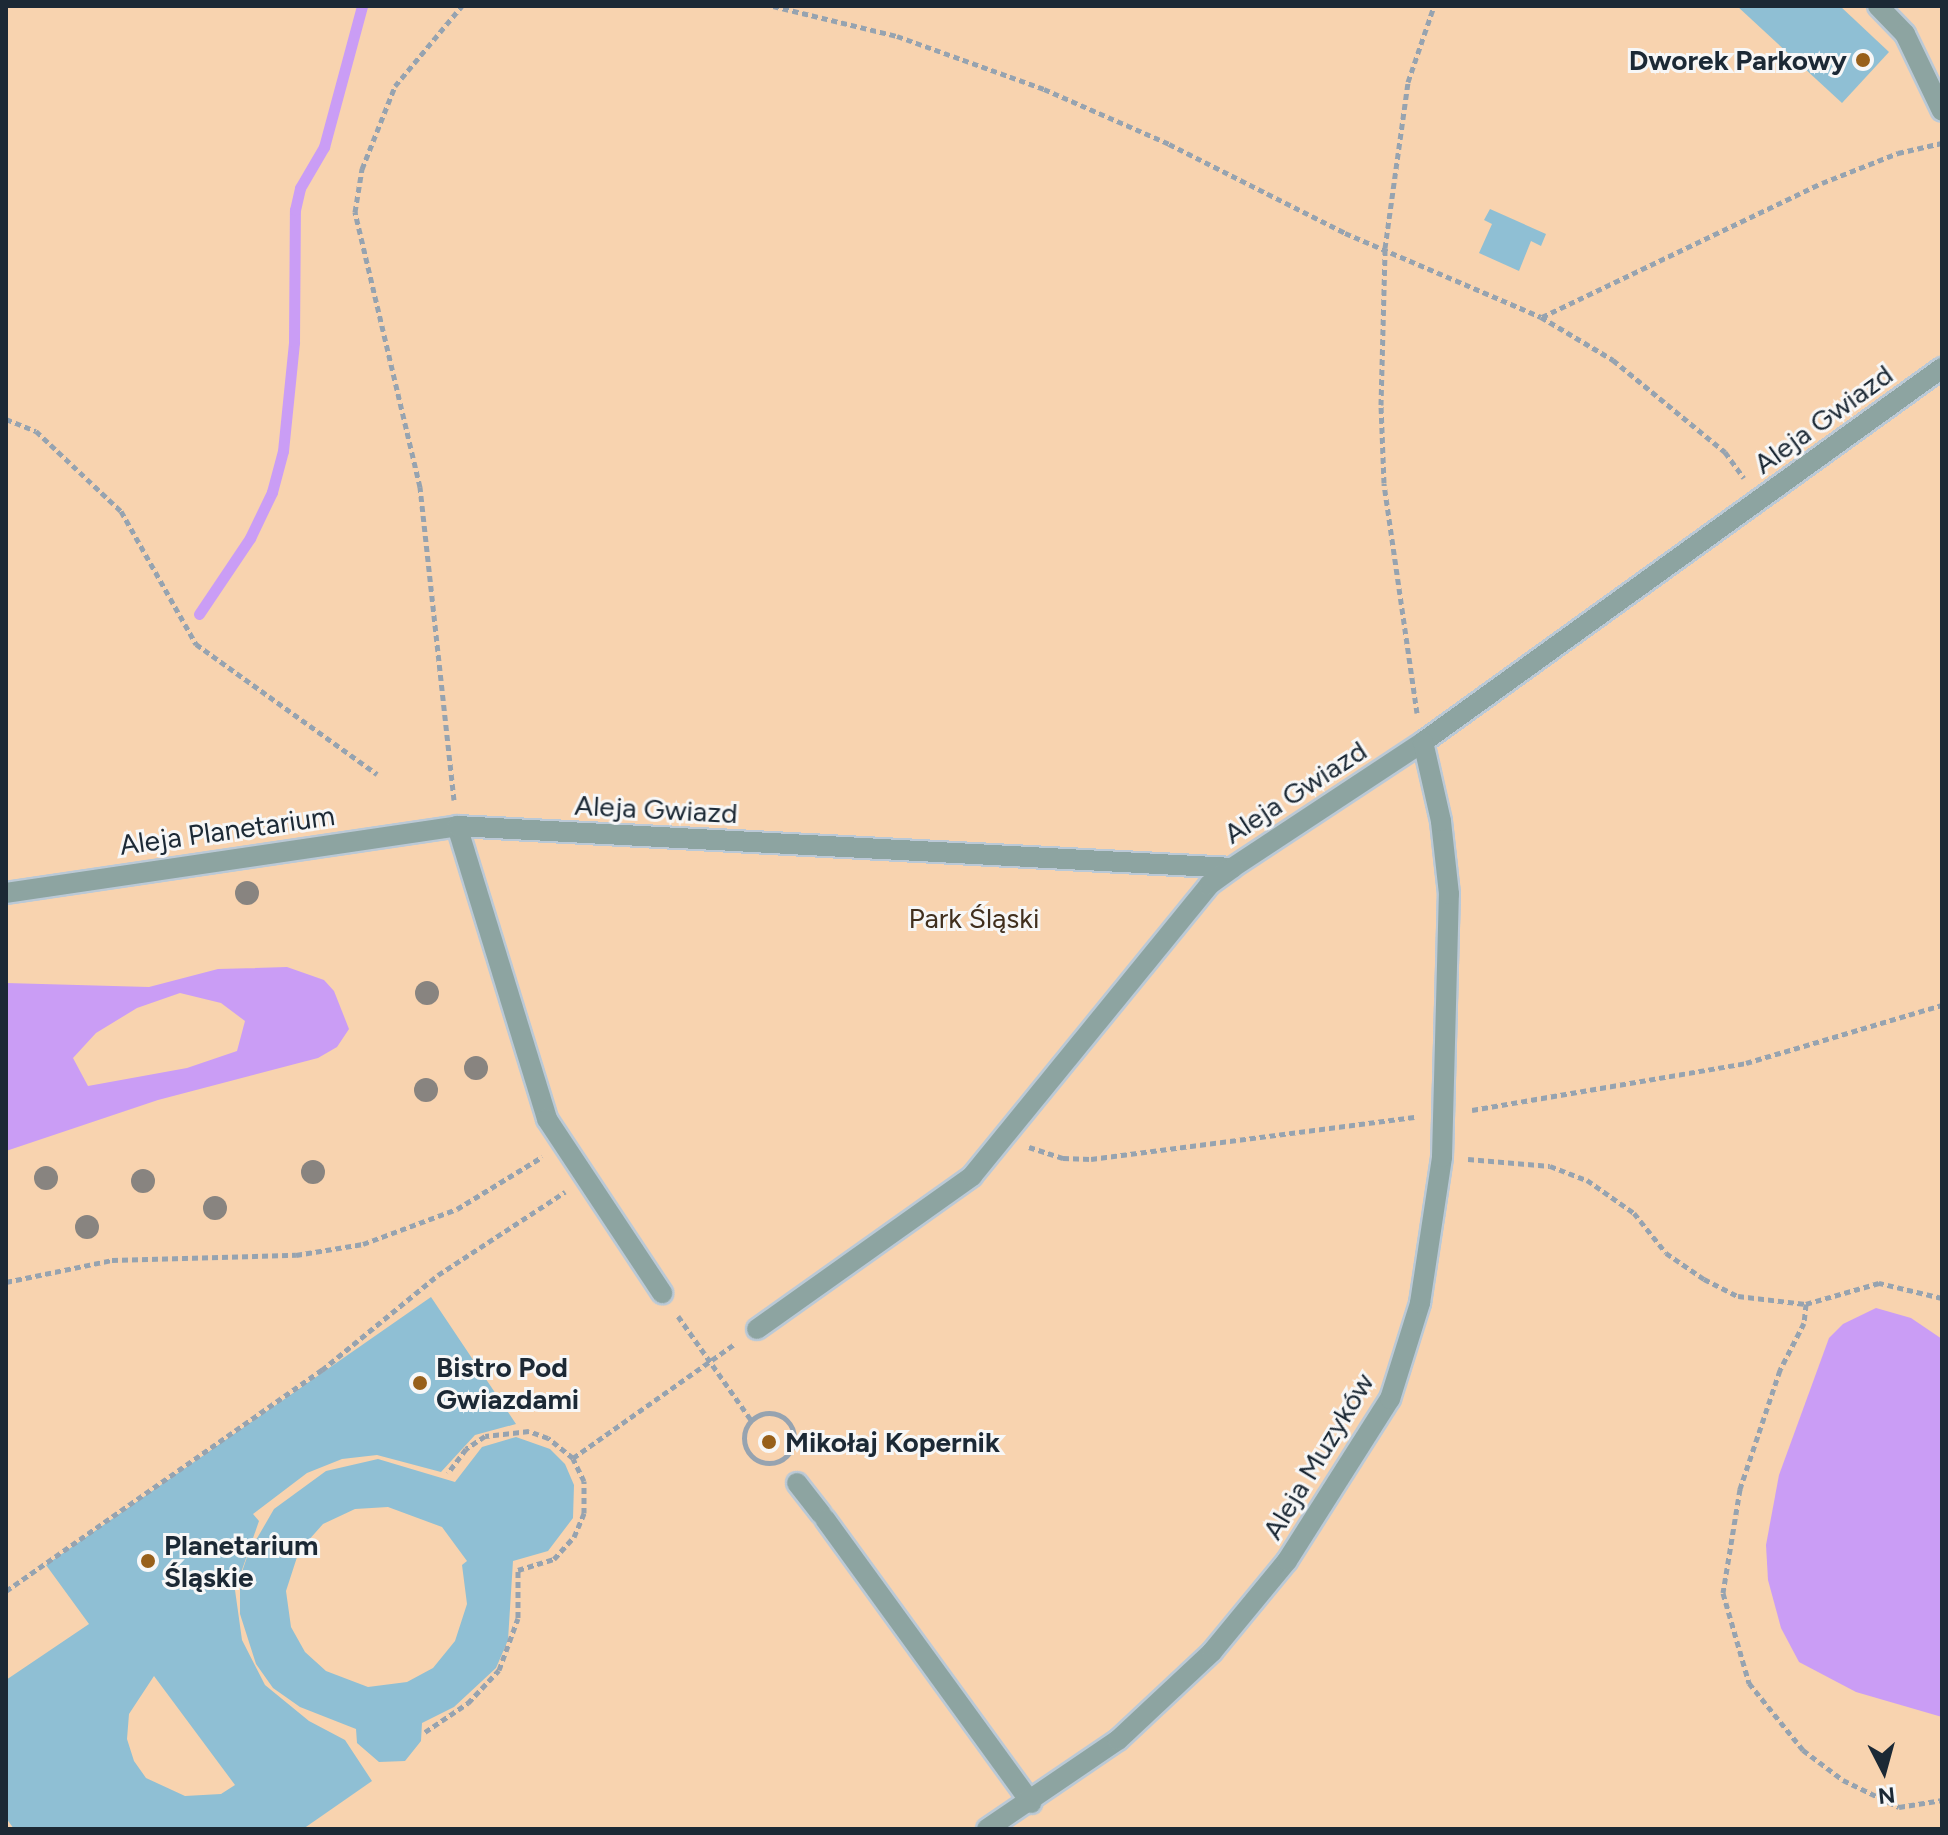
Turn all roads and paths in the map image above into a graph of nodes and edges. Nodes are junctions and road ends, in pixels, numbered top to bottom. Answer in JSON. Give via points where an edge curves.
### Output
{"nodes":[{"id":1,"x":462,"y":6,"type":"edge"},
{"id":2,"x":773,"y":6,"type":"edge"},
{"id":3,"x":1434,"y":6,"type":"edge"},
{"id":4,"x":1878,"y":6,"type":"edge"},
{"id":5,"x":1942,"y":111,"type":"edge"},
{"id":6,"x":1942,"y":143,"type":"edge"},
{"id":7,"x":1385,"y":248,"type":"junction"},
{"id":8,"x":1541,"y":317,"type":"junction"},
{"id":9,"x":1942,"y":368,"type":"edge"},
{"id":10,"x":6,"y":419,"type":"edge"},
{"id":11,"x":1740,"y":472,"type":"dead end"},
{"id":12,"x":1423,"y":742,"type":"junction"},
{"id":13,"x":377,"y":774,"type":"dead end"},
{"id":14,"x":457,"y":826,"type":"junction"},
{"id":15,"x":1232,"y":868,"type":"junction"},
{"id":16,"x":6,"y":893,"type":"edge"},
{"id":17,"x":1942,"y":1005,"type":"edge"},
{"id":18,"x":1443,"y":1113,"type":"junction"},
{"id":19,"x":1007,"y":1136,"type":"junction"},
{"id":20,"x":563,"y":1144,"type":"junction"},
{"id":21,"x":1442,"y":1157,"type":"junction"},
{"id":22,"x":586,"y":1179,"type":"junction"},
{"id":23,"x":6,"y":1282,"type":"edge"},
{"id":24,"x":662,"y":1293,"type":"joint"},
{"id":25,"x":1942,"y":1298,"type":"edge"},
{"id":26,"x":1806,"y":1304,"type":"junction"},
{"id":27,"x":757,"y":1329,"type":"joint"},
{"id":28,"x":710,"y":1361,"type":"junction"},
{"id":29,"x":751,"y":1420,"type":"junction"},
{"id":30,"x":573,"y":1458,"type":"junction"},
{"id":31,"x":448,"y":1473,"type":"dead end"},
{"id":32,"x":797,"y":1483,"type":"dead end"},
{"id":33,"x":6,"y":1591,"type":"edge"},
{"id":34,"x":425,"y":1732,"type":"dead end"},
{"id":35,"x":1942,"y":1800,"type":"edge"},
{"id":36,"x":1031,"y":1803,"type":"junction"},
{"id":37,"x":987,"y":1829,"type":"edge"}],
"edges":[{"from":1,"to":14,"type":"path","via":[[395,86],[362,169],[355,212],[420,487]]},
{"from":2,"to":7,"type":"path","via":[[897,36],[1044,89]]},
{"from":3,"to":7,"type":"path","via":[[1408,82]]},
{"from":4,"to":5,"type":"street","via":[[1905,34]]},
{"from":6,"to":8,"type":"path","via":[[1898,153],[1822,183]]},
{"from":7,"to":8,"type":"path"},
{"from":7,"to":12,"type":"path","via":[[1384,483]]},
{"from":8,"to":11,"type":"path","via":[[1613,360],[1725,452]]},
{"from":9,"to":12,"type":"street","name":"Aleja Gwiazd"},
{"from":10,"to":13,"type":"path","via":[[36,431],[121,511],[196,644]]},
{"from":12,"to":15,"type":"street","name":"Aleja Gwiazd"},
{"from":12,"to":18,"type":"street","name":"Aleja Muzyków","via":[[1441,821],[1449,894]]},
{"from":14,"to":15,"type":"street","name":"Aleja Gwiazd"},
{"from":14,"to":16,"type":"street","name":"Aleja Planetarium"},
{"from":14,"to":20,"type":"street","via":[[547,1119]]},
{"from":15,"to":19,"type":"street","via":[[1209,885]]},
{"from":17,"to":18,"type":"path","via":[[1746,1063]]},
{"from":18,"to":19,"type":"path","via":[[1091,1159],[1063,1158]]},
{"from":18,"to":21,"type":"street","name":"Aleja Muzyków"},
{"from":19,"to":27,"type":"street","via":[[972,1176]]},
{"from":20,"to":22,"type":"street"},
{"from":20,"to":23,"type":"path","via":[[457,1209],[363,1244],[296,1255],[112,1260]]},
{"from":21,"to":26,"type":"path","via":[[1550,1166],[1587,1180],[1634,1213],[1666,1253],[1704,1279],[1738,1296]]},
{"from":21,"to":36,"type":"street","name":"Aleja Muzyków","via":[[1420,1303],[1404,1363],[1390,1399],[1331,1499],[1251,1607],[1179,1686],[1118,1740]]},
{"from":22,"to":24,"type":"street"},
{"from":22,"to":33,"type":"path","via":[[438,1275],[322,1370]]},
{"from":24,"to":28,"type":"path"},
{"from":25,"to":26,"type":"path","via":[[1879,1283]]},
{"from":26,"to":35,"type":"path","via":[[1804,1323],[1780,1370],[1740,1489],[1723,1593],[1726,1612],[1749,1683],[1803,1750],[1843,1780],[1899,1807]]},
{"from":27,"to":28,"type":"path"},
{"from":28,"to":29,"type":"path"},
{"from":28,"to":30,"type":"path"},
{"from":29,"to":29,"type":"path","via":[[744,1439],[756,1458],[774,1462],[793,1449],[794,1432],[781,1416],[767,1412]]},
{"from":30,"to":31,"type":"path","via":[[548,1438],[503,1430],[466,1449]]},
{"from":30,"to":34,"type":"path","via":[[585,1500],[574,1537],[554,1559],[518,1570],[518,1618],[499,1670],[468,1703]]},
{"from":32,"to":36,"type":"street"},
{"from":36,"to":37,"type":"street","name":"Aleja Muzyków"}]}
